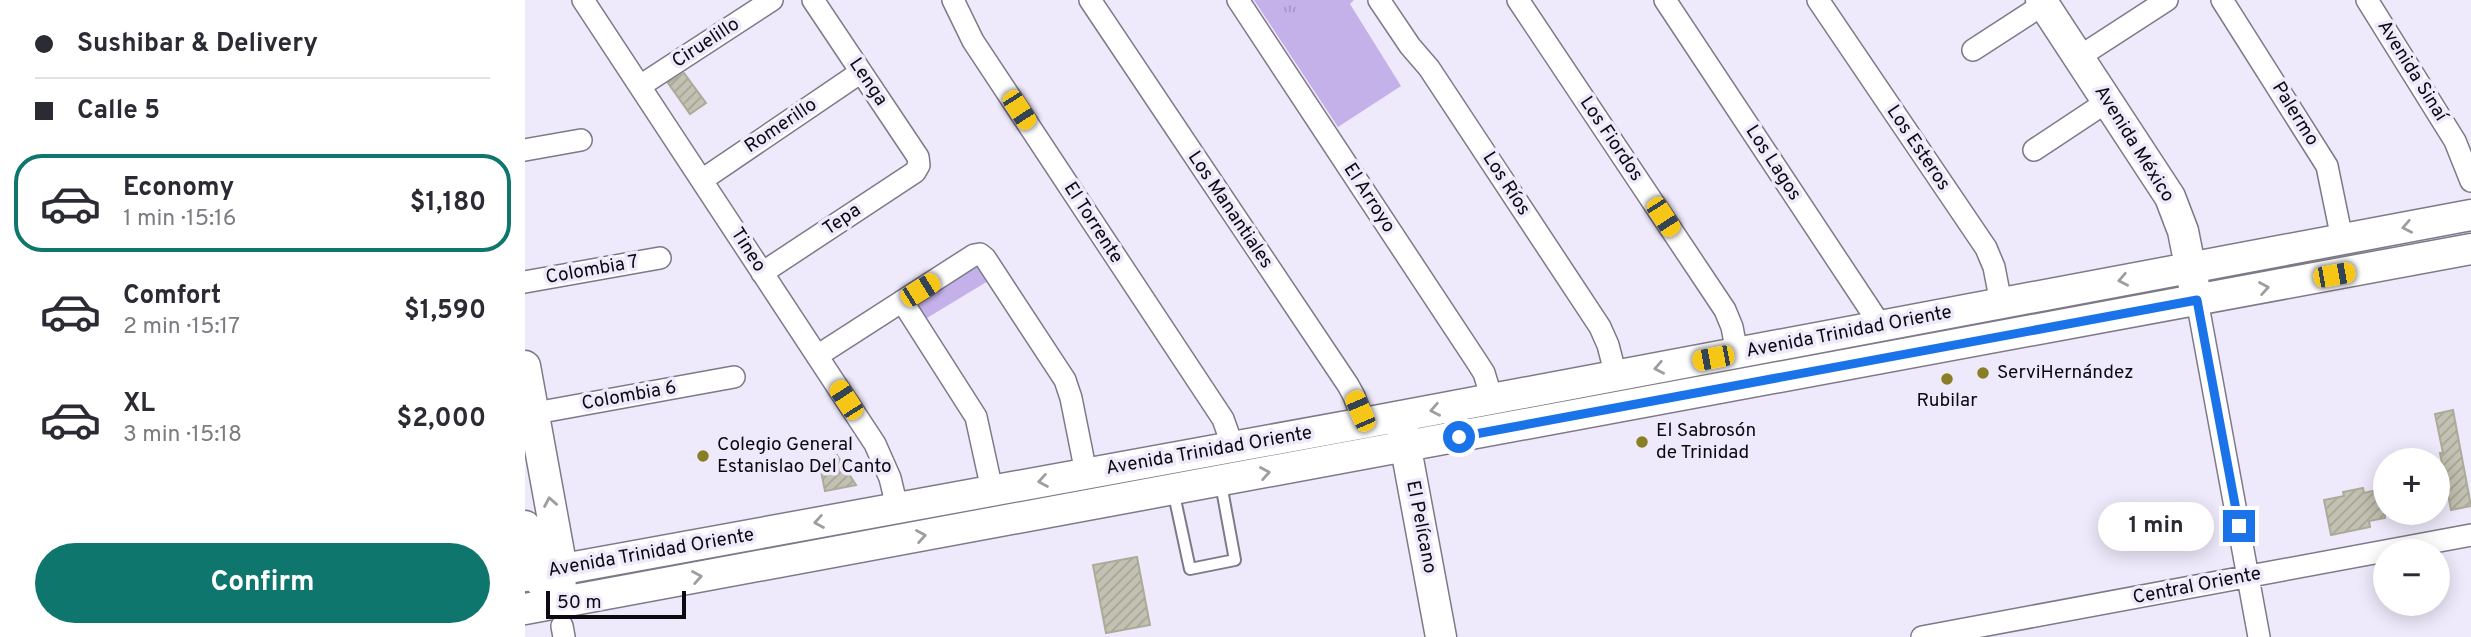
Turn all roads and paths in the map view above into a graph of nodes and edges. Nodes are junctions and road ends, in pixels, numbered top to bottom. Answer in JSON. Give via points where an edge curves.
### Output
{"nodes":[{"id":1,"x":583,"y":0,"type":"edge"},
{"id":2,"x":772,"y":0,"type":"edge"},
{"id":3,"x":813,"y":0,"type":"edge"},
{"id":4,"x":953,"y":0,"type":"edge"},
{"id":5,"x":1090,"y":0,"type":"edge"},
{"id":6,"x":1238,"y":0,"type":"edge"},
{"id":7,"x":1380,"y":0,"type":"edge"},
{"id":8,"x":1518,"y":0,"type":"edge"},
{"id":9,"x":1665,"y":0,"type":"edge"},
{"id":10,"x":1818,"y":0,"type":"edge"},
{"id":11,"x":2167,"y":0,"type":"edge"},
{"id":12,"x":2222,"y":0,"type":"edge"},
{"id":13,"x":2367,"y":0,"type":"edge"},
{"id":14,"x":2043,"y":2,"type":"edge"},
{"id":15,"x":1973,"y":50,"type":"dead end"},
{"id":16,"x":2079,"y":57,"type":"junction"},
{"id":17,"x":861,"y":72,"type":"junction"},
{"id":18,"x":640,"y":86,"type":"junction"},
{"id":19,"x":2108,"y":101,"type":"junction"},
{"id":20,"x":581,"y":140,"type":"dead end"},
{"id":21,"x":525,"y":150,"type":"edge"},
{"id":22,"x":2034,"y":150,"type":"dead end"},
{"id":23,"x":919,"y":166,"type":"joint"},
{"id":24,"x":702,"y":180,"type":"junction"},
{"id":25,"x":2471,"y":181,"type":"edge"},
{"id":26,"x":2471,"y":215,"type":"edge"},
{"id":27,"x":2342,"y":239,"type":"junction"},
{"id":28,"x":2471,"y":250,"type":"edge"},
{"id":29,"x":660,"y":258,"type":"dead end"},
{"id":30,"x":2190,"y":267,"type":"junction"},
{"id":31,"x":762,"y":273,"type":"junction"},
{"id":32,"x":525,"y":282,"type":"edge"},
{"id":33,"x":2197,"y":300,"type":"junction"},
{"id":34,"x":902,"y":301,"type":"junction"},
{"id":35,"x":2001,"y":303,"type":"junction"},
{"id":36,"x":1881,"y":326,"type":"junction"},
{"id":37,"x":1737,"y":353,"type":"junction"},
{"id":38,"x":817,"y":356,"type":"junction"},
{"id":39,"x":525,"y":366,"type":"edge"},
{"id":40,"x":1616,"y":376,"type":"junction"},
{"id":41,"x":734,"y":377,"type":"dead end"},
{"id":42,"x":1492,"y":399,"type":"junction"},
{"id":43,"x":530,"y":414,"type":"edge"},
{"id":44,"x":1400,"y":416,"type":"junction"},
{"id":45,"x":1364,"y":423,"type":"junction"},
{"id":46,"x":1233,"y":447,"type":"junction"},
{"id":47,"x":1406,"y":447,"type":"junction"},
{"id":48,"x":1086,"y":473,"type":"junction"},
{"id":49,"x":1221,"y":481,"type":"junction"},
{"id":50,"x":992,"y":490,"type":"junction"},
{"id":51,"x":1173,"y":490,"type":"junction"},
{"id":52,"x":897,"y":507,"type":"junction"},
{"id":53,"x":525,"y":526,"type":"edge"},
{"id":54,"x":2471,"y":535,"type":"edge"},
{"id":55,"x":540,"y":573,"type":"edge"},
{"id":56,"x":2248,"y":577,"type":"junction"},
{"id":57,"x":525,"y":609,"type":"edge"},
{"id":58,"x":561,"y":622,"type":"edge"},
{"id":59,"x":1441,"y":637,"type":"edge"},
{"id":60,"x":1922,"y":637,"type":"edge"},
{"id":61,"x":2259,"y":637,"type":"edge"}],
"edges":[{"from":1,"to":18,"type":"street","name":"Tineo"},
{"from":2,"to":18,"type":"street","name":"Ciruelillo"},
{"from":3,"to":17,"type":"street","name":"Lenga"},
{"from":4,"to":46,"type":"street","name":"El Torrente","via":[[973,41],[1223,419]]},
{"from":5,"to":45,"type":"street","name":"Los Manantiales","via":[[1347,385]]},
{"from":6,"to":42,"type":"street","name":"El Arroyo","via":[[1477,362]]},
{"from":7,"to":40,"type":"street","name":"Los Ríos","via":[[1600,327]]},
{"from":8,"to":37,"type":"street","name":"Los Fiordos","via":[[1725,310]]},
{"from":9,"to":36,"type":"street","name":"Los Lagos"},
{"from":10,"to":35,"type":"street","name":"Los Esteros","via":[[1986,247]]},
{"from":11,"to":16,"type":"street"},
{"from":12,"to":27,"type":"street","name":"Palermo","via":[[2327,166]]},
{"from":13,"to":25,"type":"street","name":"Avenida Sinaí","via":[[2455,141]]},
{"from":14,"to":15,"type":"street"},
{"from":14,"to":16,"type":"main road","name":"Avenida México"},
{"from":16,"to":19,"type":"main road","name":"Avenida México"},
{"from":17,"to":23,"type":"street","name":"Lenga","via":[[918,157]]},
{"from":17,"to":24,"type":"street","name":"Romerillo"},
{"from":18,"to":24,"type":"street","name":"Tineo"},
{"from":19,"to":22,"type":"street"},
{"from":19,"to":30,"type":"main road","name":"Avenida México","via":[[2170,197]]},
{"from":20,"to":21,"type":"street"},
{"from":23,"to":31,"type":"street","name":"Tepa"},
{"from":24,"to":31,"type":"street","name":"Tineo"},
{"from":26,"to":27,"type":"main road","name":"Avenida Trinidad Oriente","one_way":true},
{"from":27,"to":30,"type":"main road","name":"Avenida Trinidad Oriente"},
{"from":33,"to":28,"type":"main road","name":"Avenida Trinidad Oriente","one_way":true},
{"from":29,"to":32,"type":"street","name":"Colombia 7"},
{"from":30,"to":33,"type":"main road","name":"Avenida México"},
{"from":30,"to":35,"type":"main road","name":"Avenida Trinidad Oriente","one_way":true},
{"from":31,"to":38,"type":"street","name":"Tineo"},
{"from":33,"to":47,"type":"main road","name":"Avenida Trinidad Oriente"},
{"from":33,"to":56,"type":"street"},
{"from":34,"to":38,"type":"street"},
{"from":34,"to":48,"type":"street","via":[[974,256],[985,258],[1065,380]]},
{"from":34,"to":50,"type":"street","via":[[976,417]]},
{"from":35,"to":36,"type":"main road","name":"Avenida Trinidad Oriente"},
{"from":36,"to":37,"type":"main road","name":"Avenida Trinidad Oriente"},
{"from":37,"to":40,"type":"main road","name":"Avenida Trinidad Oriente","one_way":true},
{"from":38,"to":52,"type":"street","name":"Tineo","via":[[880,454]]},
{"from":39,"to":43,"type":"main road"},
{"from":40,"to":42,"type":"main road","name":"Avenida Trinidad Oriente"},
{"from":41,"to":43,"type":"street","name":"Colombia 6"},
{"from":42,"to":44,"type":"main road","name":"Avenida Trinidad Oriente","one_way":true},
{"from":55,"to":43,"type":"main road","one_way":true},
{"from":44,"to":45,"type":"main road","name":"Avenida Trinidad Oriente"},
{"from":44,"to":47,"type":"main road","name":"El Pelícano"},
{"from":45,"to":46,"type":"main road","name":"Avenida Trinidad Oriente"},
{"from":46,"to":48,"type":"main road","name":"Avenida Trinidad Oriente"},
{"from":49,"to":47,"type":"main road","name":"Avenida Trinidad Oriente","one_way":true},
{"from":47,"to":59,"type":"main road","name":"El Pelícano"},
{"from":48,"to":50,"type":"main road","name":"Avenida Trinidad Oriente","one_way":true},
{"from":49,"to":51,"type":"main road","name":"Avenida Trinidad Oriente"},
{"from":49,"to":51,"type":"lane","via":[[1235,560],[1190,569]]},
{"from":50,"to":52,"type":"main road","name":"Avenida Trinidad Oriente"},
{"from":58,"to":51,"type":"main road","name":"Avenida Trinidad Oriente","one_way":true},
{"from":52,"to":55,"type":"main road","name":"Avenida Trinidad Oriente","one_way":true},
{"from":53,"to":55,"type":"main road"},
{"from":54,"to":56,"type":"street","name":"Central Oriente"},
{"from":55,"to":58,"type":"main road"},
{"from":56,"to":60,"type":"street","name":"Central Oriente"},
{"from":56,"to":61,"type":"street"},
{"from":57,"to":58,"type":"main road","name":"Avenida Trinidad Oriente"}]}
